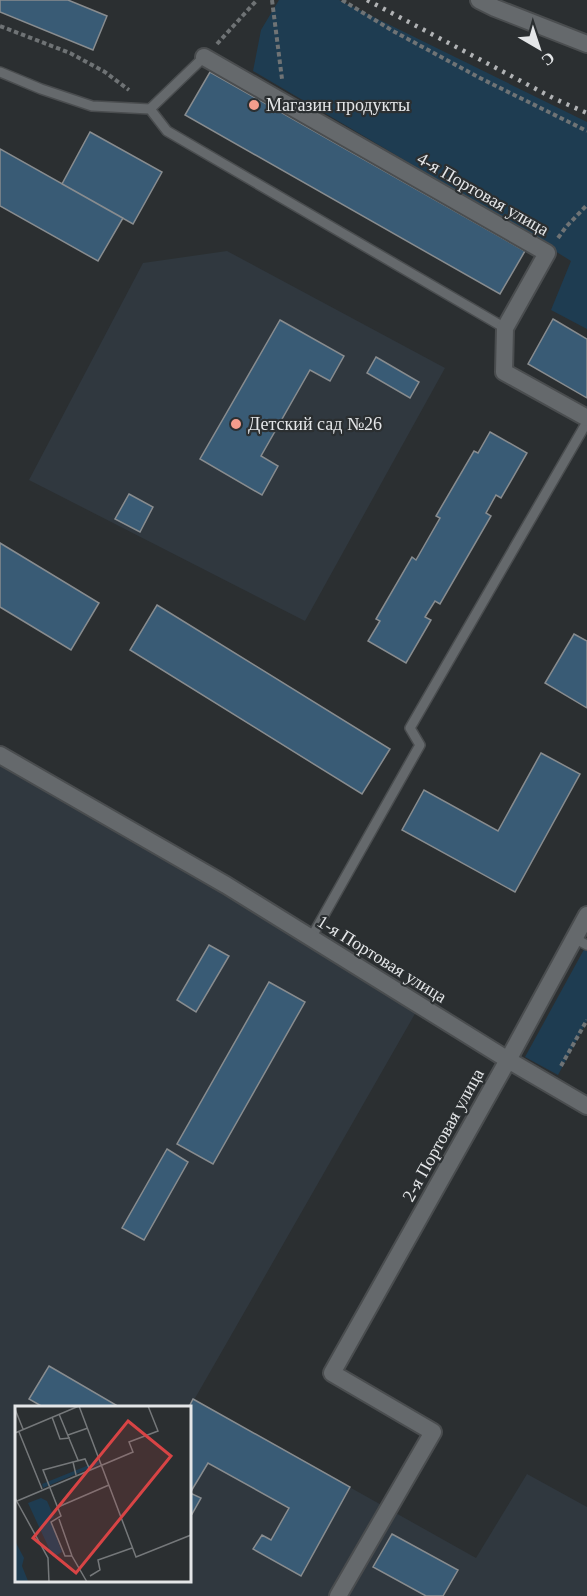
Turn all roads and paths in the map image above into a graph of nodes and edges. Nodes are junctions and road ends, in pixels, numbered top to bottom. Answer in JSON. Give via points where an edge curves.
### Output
{"nodes":[{"id":1,"x":257,"y":0,"type":"edge"},
{"id":2,"x":272,"y":0,"type":"edge"},
{"id":3,"x":342,"y":0,"type":"edge"},
{"id":4,"x":479,"y":0,"type":"edge"},
{"id":5,"x":0,"y":26,"type":"edge"},
{"id":6,"x":587,"y":44,"type":"edge"},
{"id":7,"x":204,"y":57,"type":"junction"},
{"id":8,"x":0,"y":72,"type":"edge"},
{"id":9,"x":285,"y":104,"type":"junction"},
{"id":10,"x":150,"y":109,"type":"junction"},
{"id":11,"x":587,"y":131,"type":"edge"},
{"id":12,"x":587,"y":205,"type":"edge"},
{"id":13,"x":547,"y":253,"type":"junction"},
{"id":14,"x":505,"y":327,"type":"junction"},
{"id":15,"x":587,"y":420,"type":"edge"},
{"id":16,"x":0,"y":755,"type":"edge"},
{"id":17,"x":587,"y":915,"type":"edge"},
{"id":18,"x":312,"y":938,"type":"junction"},
{"id":19,"x":581,"y":941,"type":"edge"},
{"id":20,"x":587,"y":1020,"type":"edge"},
{"id":21,"x":508,"y":1060,"type":"junction"},
{"id":22,"x":561,"y":1066,"type":"dead end"},
{"id":23,"x":587,"y":1106,"type":"edge"},
{"id":24,"x":338,"y":1596,"type":"edge"}],
"edges":[{"from":1,"to":7,"type":"path"},
{"from":2,"to":9,"type":"path"},
{"from":3,"to":11,"type":"path","via":[[460,68]]},
{"from":4,"to":6,"type":"street"},
{"from":5,"to":10,"type":"path","via":[[70,53],[105,72]]},
{"from":7,"to":9,"type":"street","name":"4-я Портовая улица"},
{"from":7,"to":10,"type":"lane"},
{"from":8,"to":10,"type":"lane","via":[[92,106]]},
{"from":9,"to":13,"type":"street","name":"4-я Портовая улица"},
{"from":10,"to":14,"type":"lane","via":[[167,131]]},
{"from":12,"to":13,"type":"path"},
{"from":13,"to":14,"type":"street","name":"4-я Портовая улица"},
{"from":14,"to":15,"type":"street","name":"4-я Портовая улица","via":[[504,372]]},
{"from":15,"to":18,"type":"lane","via":[[410,728],[420,745]]},
{"from":16,"to":18,"type":"street","name":"1-я Портовая улица"},
{"from":17,"to":19,"type":"street","name":"2-я Портовая улица"},
{"from":18,"to":21,"type":"street","name":"1-я Портовая улица"},
{"from":19,"to":21,"type":"street","name":"2-я Портовая улица"},
{"from":20,"to":22,"type":"path"},
{"from":21,"to":23,"type":"street","name":"1-я Портовая улица"},
{"from":21,"to":24,"type":"street","name":"2-я Портовая улица","via":[[332,1373],[433,1432]]}]}
